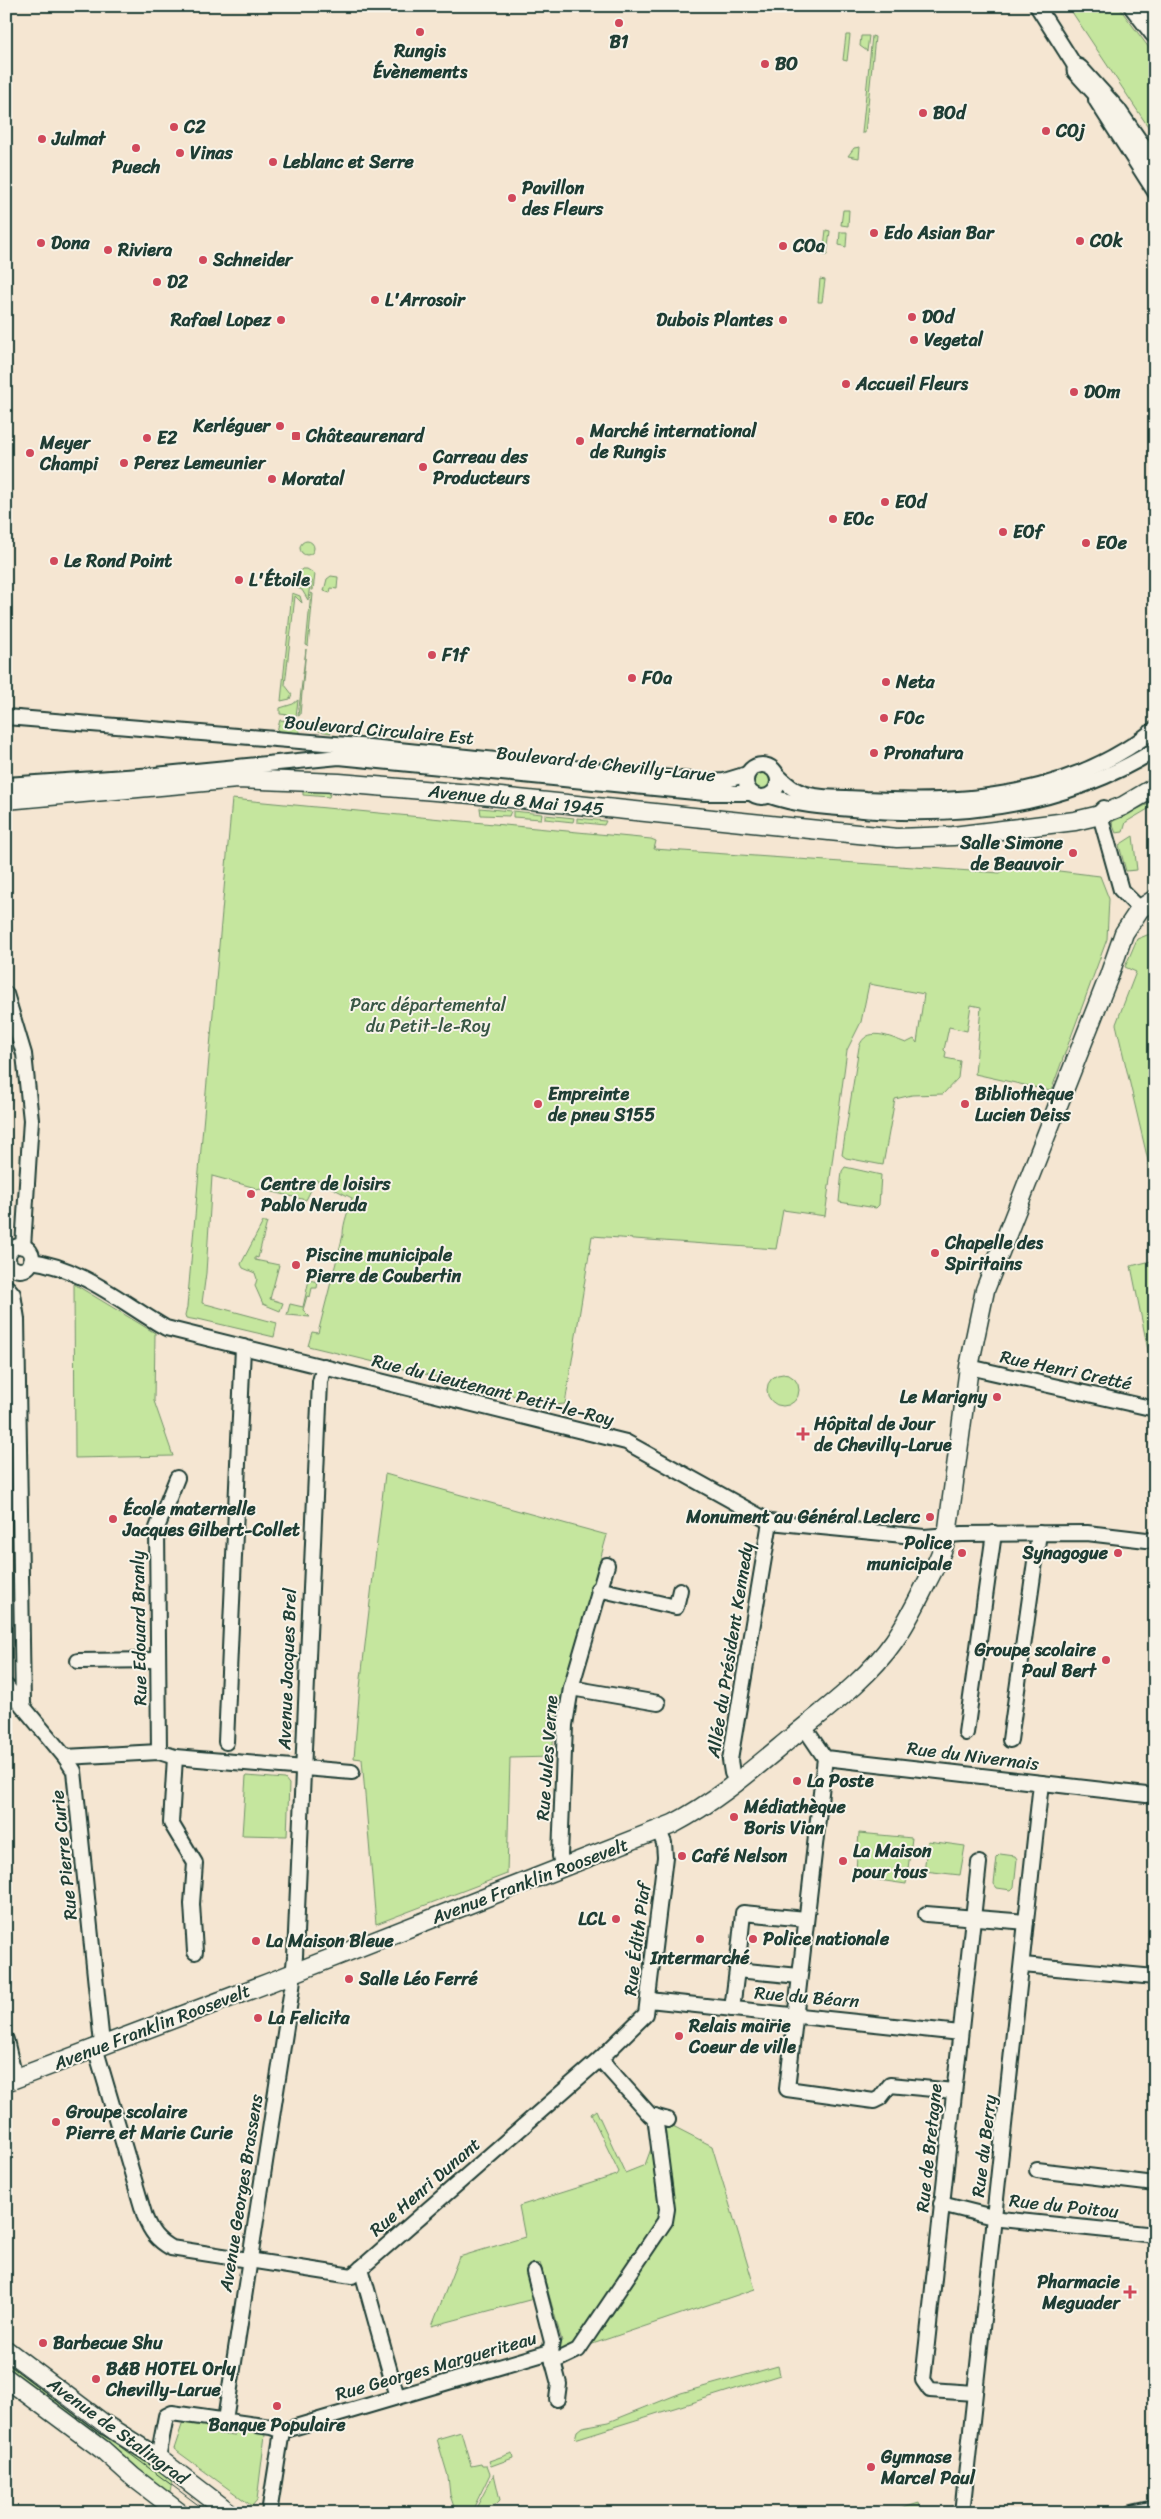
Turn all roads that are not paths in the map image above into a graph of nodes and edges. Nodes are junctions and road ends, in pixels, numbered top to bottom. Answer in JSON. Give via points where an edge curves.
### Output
{"nodes":[{"id":1,"x":1037,"y":6,"type":"edge"},
{"id":2,"x":1135,"y":6,"type":"edge"},
{"id":3,"x":1155,"y":32,"type":"edge"},
{"id":4,"x":1078,"y":70,"type":"junction"},
{"id":5,"x":1155,"y":169,"type":"edge"},
{"id":6,"x":1155,"y":192,"type":"edge"},
{"id":7,"x":6,"y":718,"type":"edge"},
{"id":8,"x":1155,"y":729,"type":"edge"},
{"id":9,"x":1155,"y":750,"type":"edge"},
{"id":10,"x":747,"y":774,"type":"junction"},
{"id":11,"x":777,"y":774,"type":"junction"},
{"id":12,"x":1155,"y":782,"type":"edge"},
{"id":13,"x":6,"y":785,"type":"edge"},
{"id":14,"x":1155,"y":788,"type":"edge"},
{"id":15,"x":750,"y":793,"type":"junction"},
{"id":16,"x":1126,"y":795,"type":"junction"},
{"id":17,"x":770,"y":796,"type":"junction"},
{"id":18,"x":6,"y":800,"type":"edge"},
{"id":19,"x":1100,"y":815,"type":"junction"},
{"id":20,"x":1025,"y":827,"type":"junction"},
{"id":21,"x":1148,"y":904,"type":"edge"},
{"id":22,"x":6,"y":994,"type":"edge"},
{"id":23,"x":23,"y":1247,"type":"junction"},
{"id":24,"x":7,"y":1258,"type":"edge"},
{"id":25,"x":31,"y":1261,"type":"junction"},
{"id":26,"x":17,"y":1270,"type":"junction"},
{"id":27,"x":7,"y":1290,"type":"edge"},
{"id":28,"x":243,"y":1347,"type":"junction"},
{"id":29,"x":324,"y":1366,"type":"junction"},
{"id":30,"x":969,"y":1368,"type":"junction"},
{"id":31,"x":1155,"y":1409,"type":"edge"},
{"id":32,"x":177,"y":1478,"type":"dead end"},
{"id":33,"x":770,"y":1522,"type":"junction"},
{"id":34,"x":994,"y":1533,"type":"junction"},
{"id":35,"x":1039,"y":1533,"type":"junction"},
{"id":36,"x":947,"y":1536,"type":"junction"},
{"id":37,"x":1155,"y":1541,"type":"edge"},
{"id":38,"x":607,"y":1564,"type":"dead end"},
{"id":39,"x":598,"y":1589,"type":"junction"},
{"id":40,"x":680,"y":1590,"type":"dead end"},
{"id":41,"x":158,"y":1660,"type":"junction"},
{"id":42,"x":78,"y":1661,"type":"dead end"},
{"id":43,"x":6,"y":1686,"type":"edge"},
{"id":44,"x":571,"y":1688,"type":"junction"},
{"id":45,"x":658,"y":1703,"type":"dead end"},
{"id":46,"x":23,"y":1705,"type":"junction"},
{"id":47,"x":804,"y":1727,"type":"junction"},
{"id":48,"x":966,"y":1733,"type":"dead end"},
{"id":49,"x":1010,"y":1740,"type":"dead end"},
{"id":50,"x":226,"y":1742,"type":"dead end"},
{"id":51,"x":159,"y":1752,"type":"junction"},
{"id":52,"x":66,"y":1756,"type":"junction"},
{"id":53,"x":175,"y":1757,"type":"junction"},
{"id":54,"x":825,"y":1758,"type":"junction"},
{"id":55,"x":302,"y":1767,"type":"junction"},
{"id":56,"x":352,"y":1772,"type":"dead end"},
{"id":57,"x":737,"y":1782,"type":"junction"},
{"id":58,"x":1041,"y":1783,"type":"junction"},
{"id":59,"x":1155,"y":1796,"type":"edge"},
{"id":60,"x":659,"y":1830,"type":"junction"},
{"id":61,"x":980,"y":1863,"type":"dead end"},
{"id":62,"x":562,"y":1868,"type":"junction"},
{"id":63,"x":926,"y":1914,"type":"dead end"},
{"id":64,"x":806,"y":1919,"type":"junction"},
{"id":65,"x":972,"y":1920,"type":"junction"},
{"id":66,"x":1026,"y":1922,"type":"junction"},
{"id":67,"x":195,"y":1952,"type":"dead end"},
{"id":68,"x":1023,"y":1965,"type":"junction"},
{"id":69,"x":736,"y":1970,"type":"junction"},
{"id":70,"x":294,"y":1973,"type":"junction"},
{"id":71,"x":799,"y":1976,"type":"junction"},
{"id":72,"x":1155,"y":1977,"type":"edge"},
{"id":73,"x":649,"y":2000,"type":"junction"},
{"id":74,"x":732,"y":2009,"type":"junction"},
{"id":75,"x":796,"y":2016,"type":"junction"},
{"id":76,"x":960,"y":2033,"type":"junction"},
{"id":77,"x":6,"y":2040,"type":"edge"},
{"id":78,"x":99,"y":2046,"type":"junction"},
{"id":79,"x":600,"y":2059,"type":"junction"},
{"id":80,"x":10,"y":2080,"type":"edge"},
{"id":81,"x":954,"y":2091,"type":"junction"},
{"id":82,"x":1038,"y":2170,"type":"dead end"},
{"id":83,"x":1155,"y":2184,"type":"edge"},
{"id":84,"x":941,"y":2204,"type":"junction"},
{"id":85,"x":994,"y":2217,"type":"junction"},
{"id":86,"x":1155,"y":2235,"type":"edge"},
{"id":87,"x":250,"y":2260,"type":"junction"},
{"id":88,"x":362,"y":2268,"type":"junction"},
{"id":89,"x":534,"y":2272,"type":"dead end"},
{"id":90,"x":6,"y":2350,"type":"edge"},
{"id":91,"x":552,"y":2357,"type":"junction"},
{"id":92,"x":6,"y":2378,"type":"edge"},
{"id":93,"x":974,"y":2393,"type":"junction"},
{"id":94,"x":397,"y":2397,"type":"junction"},
{"id":95,"x":557,"y":2399,"type":"dead end"},
{"id":96,"x":225,"y":2420,"type":"junction"},
{"id":97,"x":282,"y":2431,"type":"junction"},
{"id":98,"x":158,"y":2458,"type":"junction"},
{"id":99,"x":1155,"y":2508,"type":"edge"},
{"id":100,"x":180,"y":2513,"type":"edge"},
{"id":101,"x":230,"y":2513,"type":"edge"},
{"id":102,"x":269,"y":2513,"type":"edge"},
{"id":103,"x":962,"y":2513,"type":"edge"},
{"id":104,"x":1132,"y":2513,"type":"edge"}],
"edges":[{"from":1,"to":4,"type":"street"},
{"from":2,"to":3,"type":"highway"},
{"from":4,"to":5,"type":"highway","via":[[1116,111]]},
{"from":4,"to":6,"type":"street"},
{"from":7,"to":10,"type":"street","name":"Boulevard Circulaire Est","via":[[360,746],[710,782]]},
{"from":8,"to":11,"type":"street","via":[[1098,765],[1039,787],[1005,795],[908,801],[804,793]]},
{"from":9,"to":17,"type":"street","via":[[1074,789],[1014,804],[957,813],[867,811],[797,804]]},
{"from":10,"to":11,"type":"street","via":[[761,765]]},
{"from":10,"to":15,"type":"street","via":[[746,784]]},
{"from":11,"to":17,"type":"street","via":[[776,789]]},
{"from":12,"to":16,"type":"main road","name":"Avenue du 8 Mai 1945"},
{"from":13,"to":15,"type":"street","name":"Boulevard de Chevilly-Larue","via":[[345,757],[706,793]]},
{"from":14,"to":19,"type":"main road","name":"Avenue du 8 Mai 1945"},
{"from":15,"to":17,"type":"street","via":[[760,798]]},
{"from":16,"to":19,"type":"street","via":[[1102,809]]},
{"from":16,"to":20,"type":"main road","name":"Avenue du 8 Mai 1945"},
{"from":18,"to":20,"type":"main road","name":"Avenue du 8 Mai 1945","via":[[237,779],[339,783],[471,794],[897,838],[953,836]]},
{"from":19,"to":20,"type":"main road","name":"Avenue du 8 Mai 1945"},
{"from":19,"to":21,"type":"street","via":[[1121,890]]},
{"from":21,"to":30,"type":"main road","name":"Avenue Franklin Roosevelt","via":[[1124,933],[985,1290]]},
{"from":22,"to":23,"type":"street","via":[[24,1054],[31,1113]]},
{"from":23,"to":24,"type":"street","via":[[12,1249]]},
{"from":23,"to":25,"type":"street","via":[[29,1251]]},
{"from":24,"to":26,"type":"street"},
{"from":25,"to":26,"type":"street","via":[[24,1269]]},
{"from":25,"to":28,"type":"street","name":"Rue du Lieutenant Petit-le-Roy","via":[[67,1272],[101,1288],[166,1328]]},
{"from":26,"to":27,"type":"street"},
{"from":27,"to":46,"type":"street","via":[[13,1294],[17,1319]]},
{"from":28,"to":29,"type":"street","name":"Rue du Lieutenant Petit-le-Roy"},
{"from":28,"to":50,"type":"street"},
{"from":29,"to":33,"type":"street","name":"Rue du Lieutenant Petit-le-Roy","via":[[366,1380],[626,1442]]},
{"from":29,"to":55,"type":"street","name":"Avenue Jacques Brel","via":[[320,1382]]},
{"from":30,"to":31,"type":"street","name":"Rue Henri Cretté"},
{"from":30,"to":36,"type":"main road","name":"Avenue Franklin Roosevelt"},
{"from":32,"to":41,"type":"street","name":"Rue Edouard Branly","via":[[157,1528]]},
{"from":33,"to":36,"type":"street","name":"Rue du Lieutenant Petit-le-Roy","via":[[924,1538]]},
{"from":33,"to":57,"type":"street","name":"Allée du Président Kennedy","via":[[730,1760]]},
{"from":34,"to":35,"type":"street","name":"Rue du Lieutenant Petit-le-Roy"},
{"from":34,"to":36,"type":"street","name":"Rue du Lieutenant Petit-le-Roy"},
{"from":34,"to":48,"type":"street"},
{"from":35,"to":37,"type":"street","name":"Rue du Lieutenant Petit-le-Roy","via":[[1087,1533]]},
{"from":35,"to":49,"type":"street"},
{"from":36,"to":47,"type":"main road","name":"Avenue Franklin Roosevelt","via":[[941,1555],[909,1618],[893,1642],[849,1688]]},
{"from":38,"to":39,"type":"street","name":"Rue Jules Verne"},
{"from":39,"to":40,"type":"street","via":[[676,1607]]},
{"from":39,"to":44,"type":"street","name":"Rue Jules Verne"},
{"from":41,"to":42,"type":"street"},
{"from":41,"to":51,"type":"street","name":"Rue Edouard Branly"},
{"from":43,"to":46,"type":"street","name":"Rue Pierre Curie"},
{"from":44,"to":45,"type":"street"},
{"from":44,"to":62,"type":"street","name":"Rue Jules Verne","via":[[565,1725]]},
{"from":46,"to":52,"type":"street","name":"Rue Pierre Curie"},
{"from":47,"to":54,"type":"street"},
{"from":47,"to":57,"type":"main road","name":"Avenue Franklin Roosevelt"},
{"from":51,"to":52,"type":"street"},
{"from":51,"to":53,"type":"street"},
{"from":52,"to":78,"type":"street","name":"Rue Pierre Curie","via":[[74,1772]]},
{"from":53,"to":55,"type":"street"},
{"from":53,"to":67,"type":"street","via":[[171,1823],[195,1863],[192,1904]]},
{"from":54,"to":58,"type":"street","name":"Rue du Nivernais"},
{"from":54,"to":64,"type":"street"},
{"from":55,"to":56,"type":"street"},
{"from":55,"to":70,"type":"street","name":"Avenue Jacques Brel"},
{"from":57,"to":60,"type":"main road","name":"Avenue Franklin Roosevelt","via":[[704,1808]]},
{"from":58,"to":59,"type":"street","name":"Rue du Nivernais"},
{"from":58,"to":66,"type":"street","name":"Rue du Berry"},
{"from":60,"to":62,"type":"main road","name":"Avenue Franklin Roosevelt"},
{"from":60,"to":73,"type":"street","name":"Rue Édith Piaf","via":[[665,1857]]},
{"from":61,"to":65,"type":"street","name":"Rue de Bretagne"},
{"from":62,"to":70,"type":"main road","name":"Avenue Franklin Roosevelt"},
{"from":63,"to":65,"type":"street"},
{"from":64,"to":69,"type":"street","via":[[744,1913]]},
{"from":64,"to":71,"type":"street"},
{"from":65,"to":66,"type":"street"},
{"from":65,"to":76,"type":"street","name":"Rue de Bretagne"},
{"from":66,"to":68,"type":"street","name":"Rue du Berry"},
{"from":68,"to":72,"type":"street"},
{"from":68,"to":85,"type":"street","name":"Rue du Berry"},
{"from":69,"to":71,"type":"street"},
{"from":69,"to":74,"type":"street"},
{"from":70,"to":78,"type":"main road","name":"Avenue Franklin Roosevelt"},
{"from":70,"to":87,"type":"street","name":"Avenue Georges Brassens"},
{"from":71,"to":75,"type":"street"},
{"from":73,"to":74,"type":"street","name":"Rue du Béarn"},
{"from":73,"to":79,"type":"street","name":"Rue Édith Piaf","via":[[641,2021]]},
{"from":74,"to":75,"type":"street","name":"Rue du Béarn"},
{"from":75,"to":76,"type":"street","name":"Rue du Béarn"},
{"from":75,"to":81,"type":"street","via":[[787,2088],[874,2101],[890,2085]]},
{"from":76,"to":81,"type":"street","name":"Rue de Bretagne"},
{"from":77,"to":80,"type":"street"},
{"from":78,"to":80,"type":"main road","name":"Avenue Franklin Roosevelt"},
{"from":78,"to":87,"type":"street","name":"Rue Pierre Curie","via":[[130,2170],[150,2230],[170,2248]]},
{"from":79,"to":88,"type":"street","name":"Rue Henri Dunant"},
{"from":79,"to":91,"type":"street","via":[[650,2115],[661,2118],[667,2209],[665,2221],[578,2350]]},
{"from":81,"to":84,"type":"street","name":"Rue de Bretagne"},
{"from":82,"to":83,"type":"street"},
{"from":84,"to":85,"type":"street","name":"Rue du Poitou"},
{"from":84,"to":93,"type":"street","name":"Rue de Bretagne","via":[[923,2380],[930,2390]]},
{"from":85,"to":86,"type":"street","name":"Rue du Poitou"},
{"from":85,"to":93,"type":"street","name":"Rue du Berry"},
{"from":87,"to":88,"type":"street","name":"Rue Henri Dunant","via":[[352,2276]]},
{"from":87,"to":96,"type":"street","name":"Avenue Georges Brassens"},
{"from":88,"to":94,"type":"street"},
{"from":89,"to":91,"type":"street","name":"Rue Georges Margueriteau","via":[[552,2342]]},
{"from":90,"to":98,"type":"main road","name":"Avenue de Stalingrad","via":[[104,2424]]},
{"from":91,"to":94,"type":"street","name":"Rue Georges Margueriteau"},
{"from":91,"to":95,"type":"street","via":[[559,2384]]},
{"from":92,"to":100,"type":"main road","via":[[103,2450],[133,2478]]},
{"from":93,"to":103,"type":"street","name":"Rue du Berry"},
{"from":94,"to":97,"type":"street","name":"Rue Georges Margueriteau"},
{"from":96,"to":97,"type":"street","via":[[271,2426]]},
{"from":96,"to":98,"type":"street","via":[[178,2412],[166,2416]]},
{"from":97,"to":102,"type":"street"},
{"from":98,"to":101,"type":"main road","name":"Avenue de Stalingrad"},
{"from":99,"to":104,"type":"street"}]}
